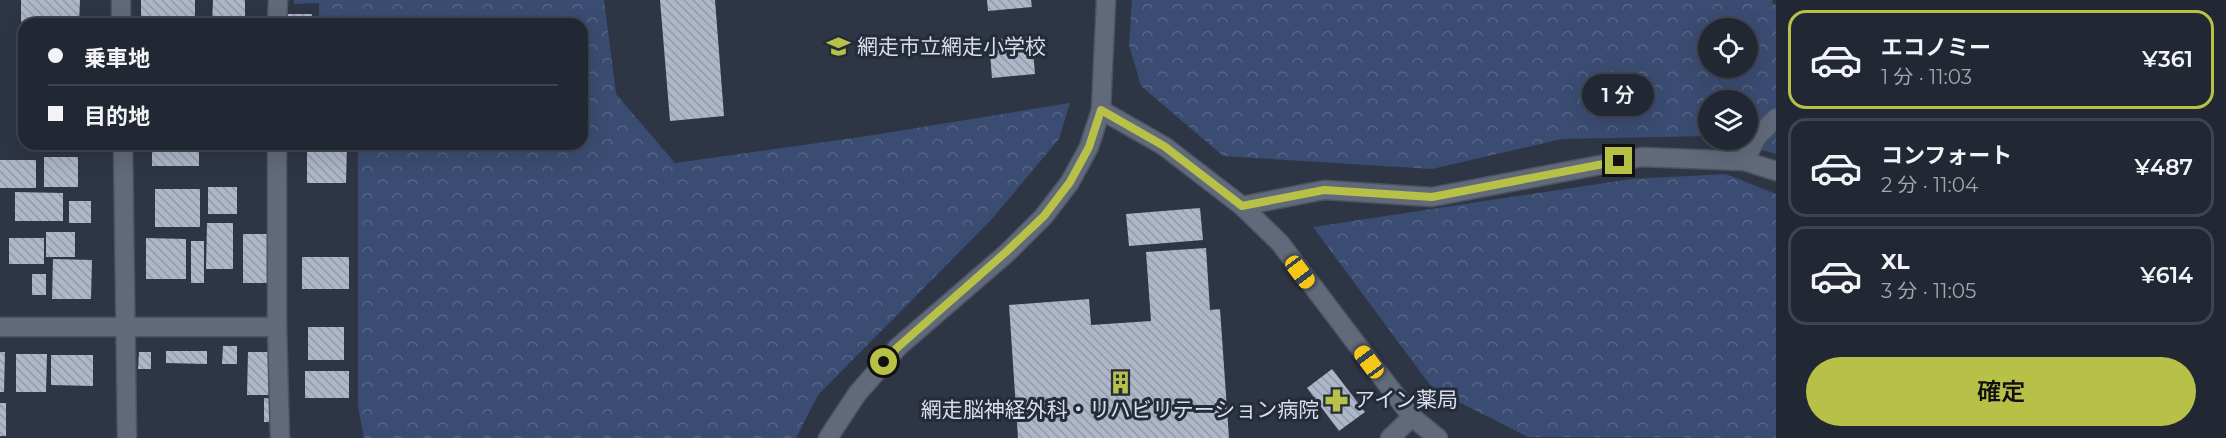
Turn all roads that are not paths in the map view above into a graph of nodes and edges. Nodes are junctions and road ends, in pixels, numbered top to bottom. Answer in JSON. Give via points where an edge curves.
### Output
{"nodes":[{"id":1,"x":121,"y":0,"type":"edge"},
{"id":2,"x":278,"y":0,"type":"edge"},
{"id":3,"x":1106,"y":0,"type":"edge"},
{"id":4,"x":121,"y":18,"type":"edge"},
{"id":5,"x":277,"y":18,"type":"edge"},
{"id":6,"x":1101,"y":110,"type":"junction"},
{"id":7,"x":1776,"y":118,"type":"edge"},
{"id":8,"x":123,"y":150,"type":"edge"},
{"id":9,"x":277,"y":150,"type":"edge"},
{"id":10,"x":1743,"y":161,"type":"junction"},
{"id":11,"x":1776,"y":171,"type":"edge"},
{"id":12,"x":1242,"y":206,"type":"junction"},
{"id":13,"x":0,"y":327,"type":"edge"},
{"id":14,"x":126,"y":327,"type":"junction"},
{"id":15,"x":277,"y":327,"type":"junction"},
{"id":16,"x":1412,"y":417,"type":"junction"},
{"id":17,"x":127,"y":438,"type":"edge"},
{"id":18,"x":280,"y":438,"type":"edge"},
{"id":19,"x":828,"y":438,"type":"edge"},
{"id":20,"x":1390,"y":438,"type":"edge"},
{"id":21,"x":1438,"y":438,"type":"edge"}],
"edges":[{"from":1,"to":4,"type":"street"},
{"from":2,"to":5,"type":"street"},
{"from":3,"to":6,"type":"street"},
{"from":6,"to":12,"type":"street","via":[[1164,146]]},
{"from":6,"to":19,"type":"street","via":[[1089,147],[1044,216],[898,347],[857,393]]},
{"from":7,"to":10,"type":"street","via":[[1757,137]]},
{"from":8,"to":14,"type":"street"},
{"from":9,"to":15,"type":"street"},
{"from":10,"to":11,"type":"street"},
{"from":10,"to":12,"type":"street","via":[[1642,157],[1432,197],[1324,190]]},
{"from":12,"to":16,"type":"street","via":[[1280,243]]},
{"from":13,"to":14,"type":"street"},
{"from":14,"to":15,"type":"street"},
{"from":14,"to":17,"type":"street"},
{"from":15,"to":18,"type":"street"},
{"from":16,"to":20,"type":"street"},
{"from":16,"to":21,"type":"street"}]}
